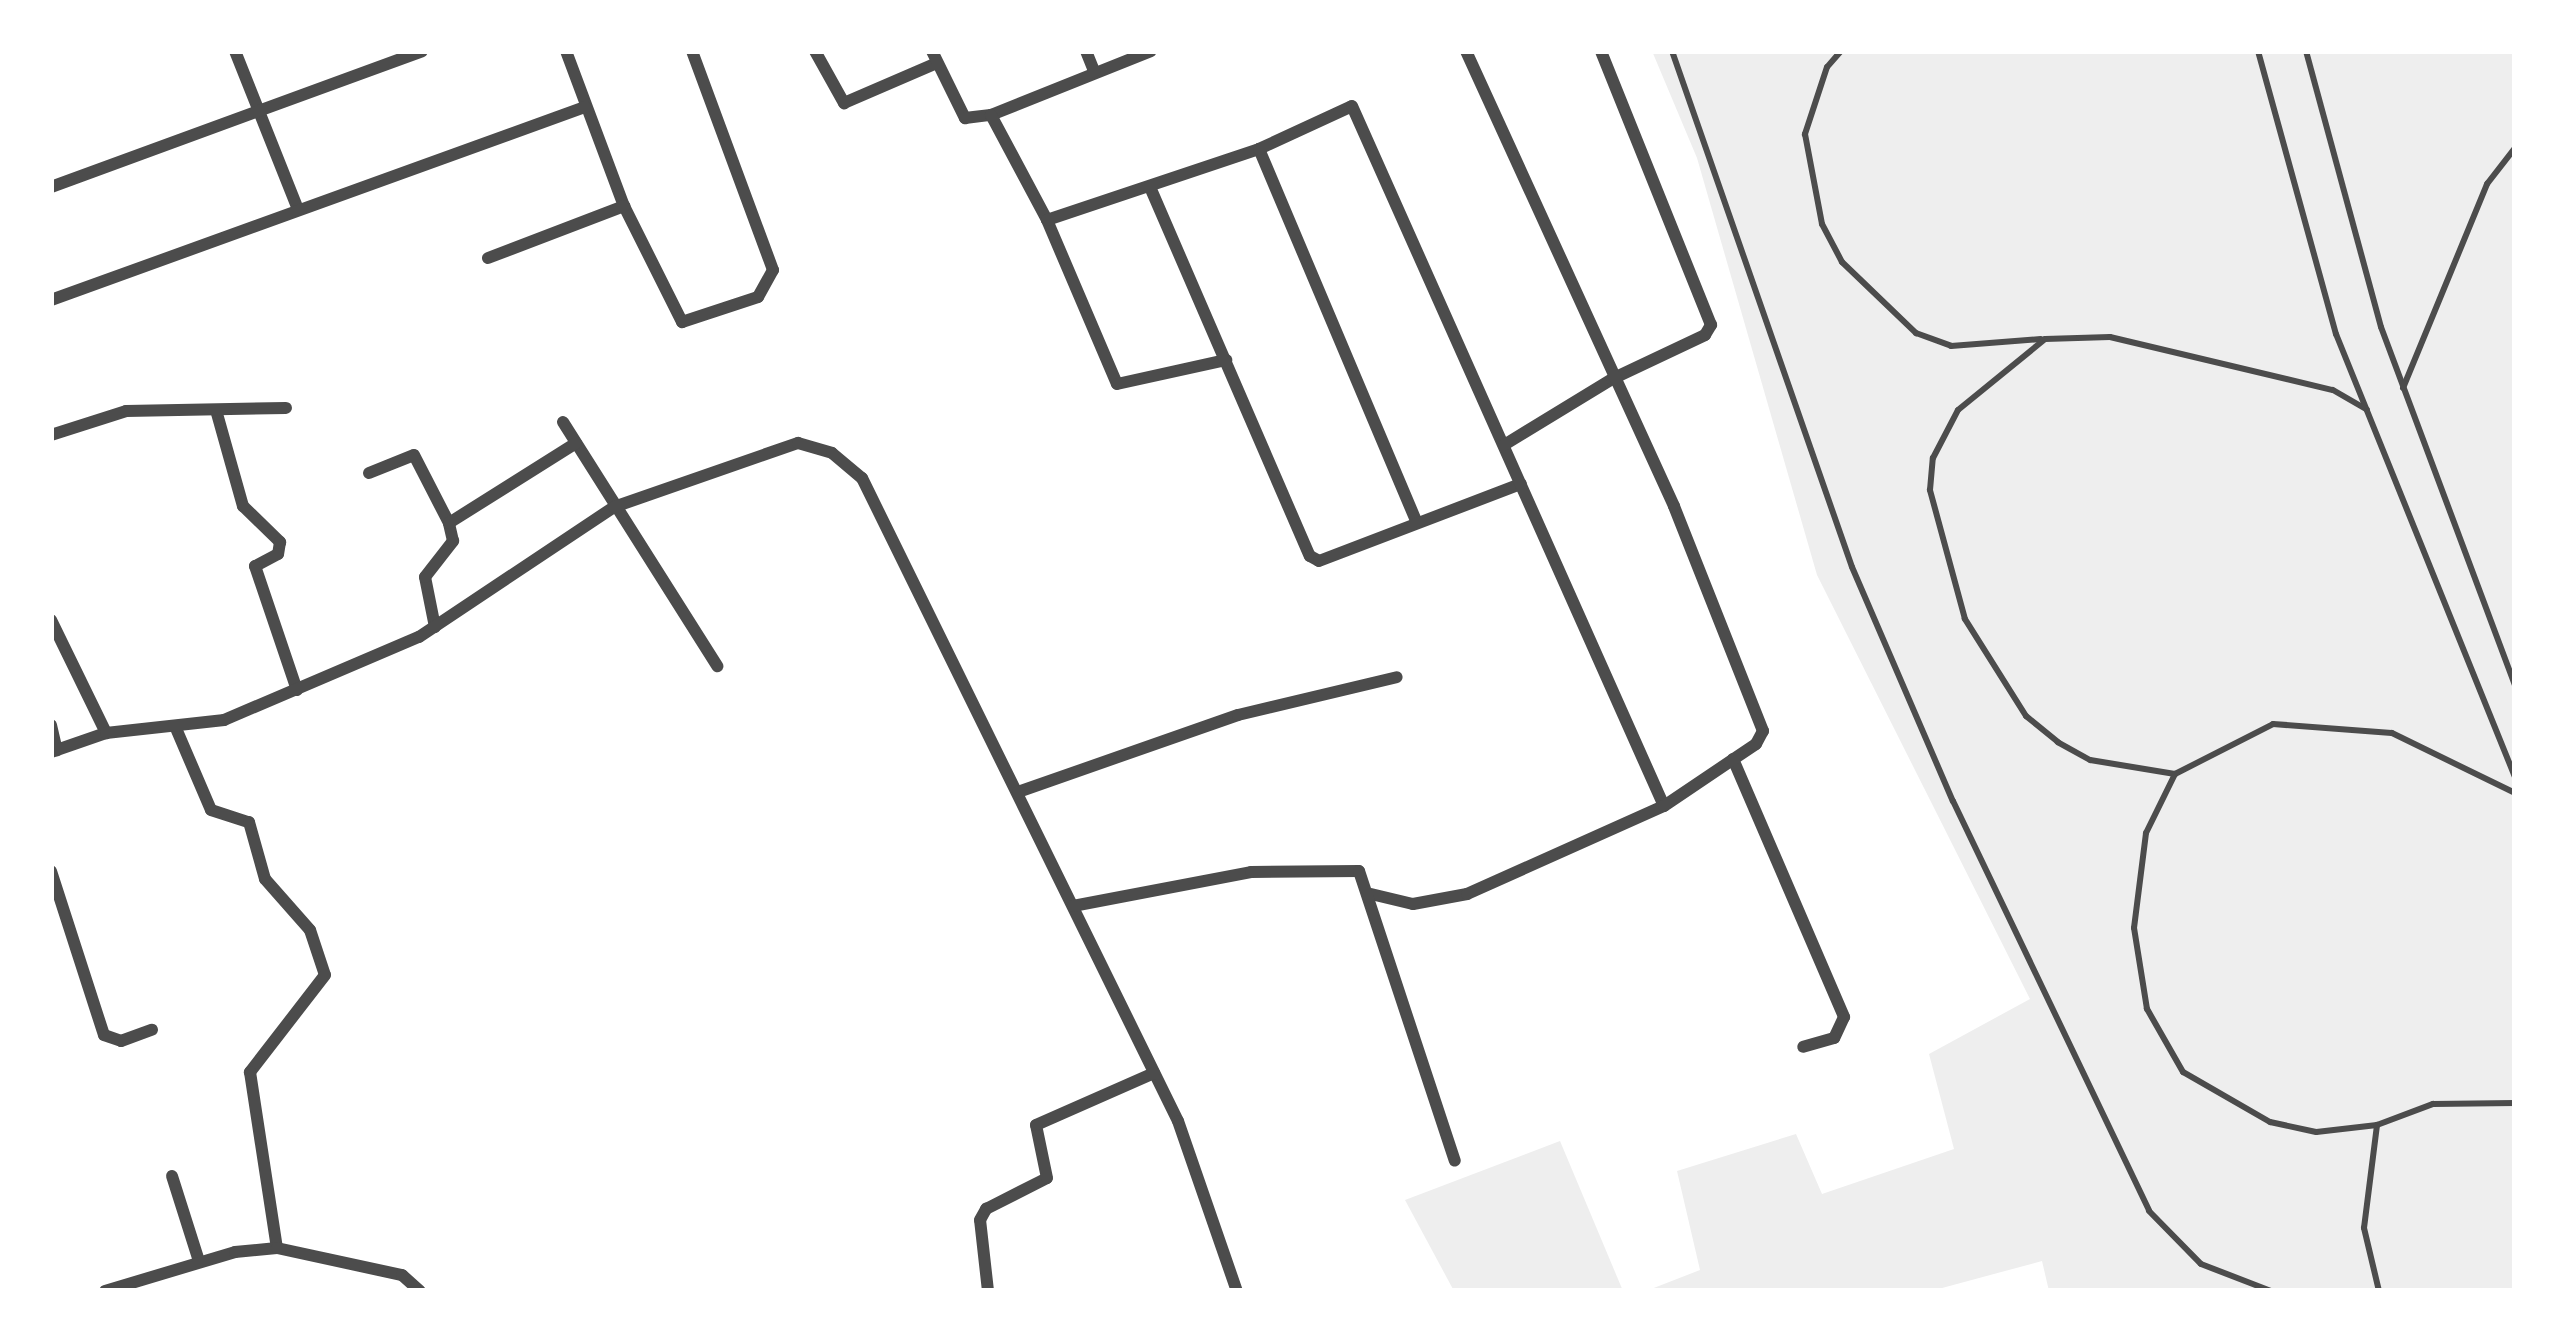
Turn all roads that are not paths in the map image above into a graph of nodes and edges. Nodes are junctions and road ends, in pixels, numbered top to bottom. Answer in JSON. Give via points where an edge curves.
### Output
{"nodes":[{"id":1,"x":235,"y":51,"type":"edge"},
{"id":2,"x":422,"y":51,"type":"edge"},
{"id":3,"x":566,"y":51,"type":"edge"},
{"id":4,"x":692,"y":51,"type":"edge"},
{"id":5,"x":815,"y":51,"type":"edge"},
{"id":6,"x":1087,"y":51,"type":"edge"},
{"id":7,"x":1151,"y":51,"type":"edge"},
{"id":8,"x":1466,"y":51,"type":"edge"},
{"id":9,"x":1601,"y":51,"type":"edge"},
{"id":10,"x":1672,"y":51,"type":"edge"},
{"id":11,"x":1841,"y":51,"type":"edge"},
{"id":12,"x":2256,"y":51,"type":"edge"},
{"id":13,"x":2306,"y":51,"type":"edge"},
{"id":14,"x":935,"y":57,"type":"edge"},
{"id":15,"x":1094,"y":71,"type":"junction"},
{"id":16,"x":255,"y":107,"type":"junction"},
{"id":17,"x":585,"y":107,"type":"junction"},
{"id":18,"x":991,"y":115,"type":"junction"},
{"id":19,"x":2515,"y":148,"type":"edge"},
{"id":20,"x":1259,"y":149,"type":"junction"},
{"id":21,"x":51,"y":187,"type":"edge"},
{"id":22,"x":1150,"y":187,"type":"junction"},
{"id":23,"x":624,"y":206,"type":"junction"},
{"id":24,"x":298,"y":209,"type":"junction"},
{"id":25,"x":1047,"y":220,"type":"junction"},
{"id":26,"x":488,"y":259,"type":"dead end"},
{"id":27,"x":51,"y":300,"type":"edge"},
{"id":28,"x":2044,"y":339,"type":"junction"},
{"id":29,"x":1226,"y":360,"type":"junction"},
{"id":30,"x":1612,"y":379,"type":"junction"},
{"id":31,"x":2403,"y":388,"type":"junction"},
{"id":32,"x":286,"y":408,"type":"dead end"},
{"id":33,"x":216,"y":410,"type":"junction"},
{"id":34,"x":2367,"y":410,"type":"junction"},
{"id":35,"x":562,"y":422,"type":"dead end"},
{"id":36,"x":51,"y":436,"type":"edge"},
{"id":37,"x":576,"y":442,"type":"junction"},
{"id":38,"x":1504,"y":445,"type":"junction"},
{"id":39,"x":369,"y":473,"type":"dead end"},
{"id":40,"x":1521,"y":484,"type":"junction"},
{"id":41,"x":614,"y":507,"type":"junction"},
{"id":42,"x":1416,"y":520,"type":"junction"},
{"id":43,"x":449,"y":523,"type":"junction"},
{"id":44,"x":51,"y":620,"type":"edge"},
{"id":45,"x":435,"y":628,"type":"junction"},
{"id":46,"x":58,"y":647,"type":"edge"},
{"id":47,"x":717,"y":666,"type":"dead end"},
{"id":48,"x":1397,"y":677,"type":"dead end"},
{"id":49,"x":2515,"y":685,"type":"edge"},
{"id":50,"x":296,"y":690,"type":"junction"},
{"id":51,"x":51,"y":725,"type":"edge"},
{"id":52,"x":175,"y":726,"type":"junction"},
{"id":53,"x":106,"y":733,"type":"junction"},
{"id":54,"x":54,"y":751,"type":"edge"},
{"id":55,"x":1732,"y":759,"type":"junction"},
{"id":56,"x":2175,"y":774,"type":"junction"},
{"id":57,"x":2515,"y":778,"type":"edge"},
{"id":58,"x":1018,"y":792,"type":"junction"},
{"id":59,"x":2515,"y":793,"type":"edge"},
{"id":60,"x":1664,"y":806,"type":"junction"},
{"id":61,"x":51,"y":871,"type":"edge"},
{"id":62,"x":1371,"y":894,"type":"junction"},
{"id":63,"x":1073,"y":906,"type":"junction"},
{"id":64,"x":152,"y":1030,"type":"dead end"},
{"id":65,"x":1803,"y":1047,"type":"dead end"},
{"id":66,"x":1154,"y":1073,"type":"junction"},
{"id":67,"x":2515,"y":1103,"type":"edge"},
{"id":68,"x":2377,"y":1125,"type":"junction"},
{"id":69,"x":1456,"y":1161,"type":"dead end"},
{"id":70,"x":172,"y":1175,"type":"dead end"},
{"id":71,"x":277,"y":1248,"type":"junction"},
{"id":72,"x":199,"y":1262,"type":"junction"},
{"id":73,"x":105,"y":1291,"type":"edge"},
{"id":74,"x":420,"y":1291,"type":"edge"},
{"id":75,"x":988,"y":1291,"type":"edge"},
{"id":76,"x":1237,"y":1291,"type":"edge"},
{"id":77,"x":2271,"y":1291,"type":"edge"},
{"id":78,"x":2379,"y":1291,"type":"edge"}],
"edges":[{"from":1,"to":16,"type":"street"},
{"from":2,"to":16,"type":"street"},
{"from":3,"to":17,"type":"street"},
{"from":4,"to":23,"type":"street","via":[[773,270],[770,285],[758,297],[679,321]]},
{"from":5,"to":14,"type":"street","via":[[844,103]]},
{"from":6,"to":15,"type":"street"},
{"from":7,"to":15,"type":"street"},
{"from":8,"to":30,"type":"street"},
{"from":9,"to":30,"type":"street","via":[[1711,325],[1706,335]]},
{"from":10,"to":77,"type":"lane","via":[[1852,567],[1953,801],[2149,1211],[2201,1264]]},
{"from":11,"to":28,"type":"lane","via":[[1827,67],[1805,134],[1822,224],[1842,262],[1916,333],[1951,346]]},
{"from":12,"to":34,"type":"lane","via":[[2336,334]]},
{"from":13,"to":31,"type":"lane"},
{"from":14,"to":18,"type":"street","via":[[965,118]]},
{"from":15,"to":18,"type":"street"},
{"from":16,"to":21,"type":"street"},
{"from":16,"to":24,"type":"street"},
{"from":17,"to":23,"type":"street"},
{"from":17,"to":24,"type":"street"},
{"from":18,"to":25,"type":"street"},
{"from":19,"to":31,"type":"lane","via":[[2487,184]]},
{"from":20,"to":22,"type":"street"},
{"from":20,"to":38,"type":"street","via":[[1344,104],[1358,111]]},
{"from":20,"to":42,"type":"street"},
{"from":22,"to":25,"type":"street"},
{"from":22,"to":29,"type":"street"},
{"from":23,"to":26,"type":"street"},
{"from":24,"to":27,"type":"street"},
{"from":25,"to":29,"type":"street","via":[[1118,384]]},
{"from":28,"to":34,"type":"lane","via":[[2110,337],[2333,391]]},
{"from":28,"to":56,"type":"lane","via":[[1958,410],[1934,458],[1937,536],[1965,619],[2026,716],[2090,760]]},
{"from":29,"to":42,"type":"street","via":[[1310,556],[1319,561]]},
{"from":30,"to":38,"type":"street"},
{"from":30,"to":55,"type":"street","via":[[1674,506],[1761,726],[1760,741]]},
{"from":31,"to":49,"type":"lane"},
{"from":32,"to":33,"type":"street"},
{"from":33,"to":36,"type":"street","via":[[126,411]]},
{"from":33,"to":50,"type":"street","via":[[243,506],[280,542],[278,554],[255,566]]},
{"from":34,"to":57,"type":"lane"},
{"from":35,"to":37,"type":"street"},
{"from":37,"to":41,"type":"street"},
{"from":37,"to":43,"type":"street"},
{"from":38,"to":40,"type":"street"},
{"from":39,"to":43,"type":"street","via":[[414,455]]},
{"from":40,"to":42,"type":"street"},
{"from":40,"to":60,"type":"street"},
{"from":41,"to":45,"type":"street"},
{"from":41,"to":47,"type":"street"},
{"from":41,"to":58,"type":"street","via":[[798,443],[832,453],[862,478]]},
{"from":43,"to":45,"type":"street","via":[[453,541],[425,578]]},
{"from":44,"to":46,"type":"street"},
{"from":45,"to":50,"type":"street"},
{"from":46,"to":53,"type":"street"},
{"from":48,"to":58,"type":"street","via":[[1238,715]]},
{"from":50,"to":52,"type":"street","via":[[224,720]]},
{"from":51,"to":54,"type":"street"},
{"from":52,"to":53,"type":"street"},
{"from":52,"to":71,"type":"street","via":[[211,810],[249,822],[262,874],[310,930],[325,975],[250,1072]]},
{"from":53,"to":54,"type":"street"},
{"from":55,"to":60,"type":"street"},
{"from":55,"to":65,"type":"street","via":[[1844,1017],[1834,1038]]},
{"from":56,"to":59,"type":"lane","via":[[2273,724],[2392,733]]},
{"from":56,"to":68,"type":"lane","via":[[2146,833],[2134,928],[2147,1009],[2183,1072],[2218,1098],[2316,1132]]},
{"from":58,"to":63,"type":"street"},
{"from":60,"to":62,"type":"street","via":[[1468,894],[1413,904]]},
{"from":61,"to":64,"type":"street","via":[[104,1036],[121,1041]]},
{"from":62,"to":63,"type":"street","via":[[1359,871],[1320,868],[1234,875]]},
{"from":62,"to":69,"type":"street"},
{"from":63,"to":66,"type":"street"},
{"from":66,"to":75,"type":"street","via":[[1036,1125],[1047,1178],[980,1220]]},
{"from":66,"to":76,"type":"street"},
{"from":67,"to":68,"type":"lane","via":[[2433,1104]]},
{"from":68,"to":78,"type":"lane","via":[[2363,1228]]},
{"from":70,"to":72,"type":"street"},
{"from":71,"to":72,"type":"street"},
{"from":71,"to":74,"type":"street","via":[[402,1275]]},
{"from":72,"to":73,"type":"street"}]}
